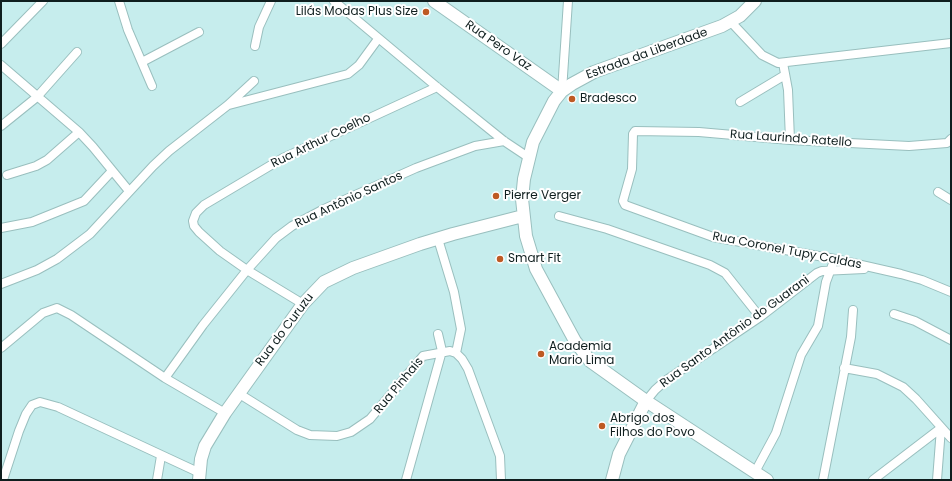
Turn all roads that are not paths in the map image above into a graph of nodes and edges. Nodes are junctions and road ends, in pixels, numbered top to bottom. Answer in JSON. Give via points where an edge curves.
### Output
{"nodes":[{"id":1,"x":43,"y":1,"type":"edge"},
{"id":2,"x":119,"y":1,"type":"edge"},
{"id":3,"x":270,"y":1,"type":"edge"},
{"id":4,"x":334,"y":1,"type":"edge"},
{"id":5,"x":434,"y":1,"type":"edge"},
{"id":6,"x":568,"y":1,"type":"edge"},
{"id":7,"x":755,"y":1,"type":"edge"},
{"id":8,"x":731,"y":22,"type":"junction"},
{"id":9,"x":198,"y":32,"type":"dead end"},
{"id":10,"x":378,"y":39,"type":"junction"},
{"id":11,"x":951,"y":43,"type":"edge"},
{"id":12,"x":1,"y":44,"type":"edge"},
{"id":13,"x":255,"y":46,"type":"dead end"},
{"id":14,"x":77,"y":52,"type":"dead end"},
{"id":15,"x":142,"y":62,"type":"junction"},
{"id":16,"x":783,"y":63,"type":"junction"},
{"id":17,"x":1,"y":65,"type":"edge"},
{"id":18,"x":785,"y":75,"type":"junction"},
{"id":19,"x":254,"y":81,"type":"dead end"},
{"id":20,"x":152,"y":86,"type":"dead end"},
{"id":21,"x":436,"y":87,"type":"junction"},
{"id":22,"x":562,"y":91,"type":"junction"},
{"id":23,"x":37,"y":97,"type":"junction"},
{"id":24,"x":740,"y":102,"type":"dead end"},
{"id":25,"x":228,"y":105,"type":"junction"},
{"id":26,"x":1,"y":126,"type":"edge"},
{"id":27,"x":79,"y":132,"type":"junction"},
{"id":28,"x":790,"y":140,"type":"junction"},
{"id":29,"x":504,"y":141,"type":"junction"},
{"id":30,"x":949,"y":141,"type":"edge"},
{"id":31,"x":528,"y":157,"type":"junction"},
{"id":32,"x":112,"y":171,"type":"junction"},
{"id":33,"x":7,"y":175,"type":"dead end"},
{"id":34,"x":129,"y":191,"type":"junction"},
{"id":35,"x":938,"y":192,"type":"dead end"},
{"id":36,"x":951,"y":200,"type":"edge"},
{"id":37,"x":625,"y":205,"type":"joint"},
{"id":38,"x":523,"y":216,"type":"junction"},
{"id":39,"x":559,"y":216,"type":"dead end"},
{"id":40,"x":1,"y":228,"type":"edge"},
{"id":41,"x":438,"y":239,"type":"junction"},
{"id":42,"x":835,"y":259,"type":"junction"},
{"id":43,"x":875,"y":268,"type":"junction"},
{"id":44,"x":247,"y":270,"type":"junction"},
{"id":45,"x":830,"y":270,"type":"junction"},
{"id":46,"x":1,"y":284,"type":"edge"},
{"id":47,"x":951,"y":292,"type":"edge"},
{"id":48,"x":303,"y":304,"type":"junction"},
{"id":49,"x":853,"y":310,"type":"dead end"},
{"id":50,"x":894,"y":314,"type":"dead end"},
{"id":51,"x":760,"y":317,"type":"junction"},
{"id":52,"x":438,"y":334,"type":"dead end"},
{"id":53,"x":951,"y":340,"type":"edge"},
{"id":54,"x":1,"y":348,"type":"edge"},
{"id":55,"x":442,"y":351,"type":"junction"},
{"id":56,"x":456,"y":353,"type":"junction"},
{"id":57,"x":844,"y":368,"type":"junction"},
{"id":58,"x":165,"y":378,"type":"junction"},
{"id":59,"x":238,"y":393,"type":"junction"},
{"id":60,"x":646,"y":401,"type":"junction"},
{"id":61,"x":225,"y":412,"type":"junction"},
{"id":62,"x":941,"y":428,"type":"junction"},
{"id":63,"x":951,"y":438,"type":"edge"},
{"id":64,"x":161,"y":456,"type":"junction"},
{"id":65,"x":4,"y":466,"type":"edge"},
{"id":66,"x":756,"y":472,"type":"junction"},
{"id":67,"x":200,"y":476,"type":"edge"},
{"id":68,"x":3,"y":480,"type":"edge"},
{"id":69,"x":157,"y":480,"type":"edge"},
{"id":70,"x":406,"y":480,"type":"edge"},
{"id":71,"x":501,"y":480,"type":"edge"},
{"id":72,"x":612,"y":480,"type":"edge"},
{"id":73,"x":767,"y":480,"type":"edge"},
{"id":74,"x":823,"y":480,"type":"edge"},
{"id":75,"x":873,"y":480,"type":"edge"},
{"id":76,"x":937,"y":480,"type":"edge"}],
"edges":[{"from":1,"to":12,"type":"street"},
{"from":2,"to":15,"type":"street"},
{"from":3,"to":13,"type":"street","via":[[259,27]]},
{"from":4,"to":10,"type":"street"},
{"from":5,"to":22,"type":"main road","name":"Rua Pero Vaz"},
{"from":6,"to":22,"type":"street"},
{"from":7,"to":8,"type":"main road","name":"Estrada da Liberdade"},
{"from":8,"to":16,"type":"street","via":[[762,55],[772,61]]},
{"from":8,"to":22,"type":"main road","name":"Estrada da Liberdade","via":[[594,72]]},
{"from":9,"to":15,"type":"street"},
{"from":10,"to":21,"type":"street"},
{"from":10,"to":25,"type":"street","via":[[359,65],[348,74]]},
{"from":11,"to":16,"type":"street"},
{"from":14,"to":23,"type":"street"},
{"from":15,"to":20,"type":"street"},
{"from":16,"to":18,"type":"street"},
{"from":17,"to":23,"type":"street"},
{"from":18,"to":24,"type":"street"},
{"from":18,"to":28,"type":"street","via":[[790,113]]},
{"from":19,"to":25,"type":"street"},
{"from":21,"to":29,"type":"street"},
{"from":21,"to":44,"type":"street","name":"Rua Arthur Coelho","via":[[283,158],[204,205],[196,213],[193,221],[199,232]]},
{"from":22,"to":31,"type":"main road","name":"Estrada da Liberdade","via":[[542,123]]},
{"from":23,"to":26,"type":"street"},
{"from":23,"to":27,"type":"street"},
{"from":25,"to":34,"type":"street","via":[[169,151]]},
{"from":27,"to":32,"type":"street"},
{"from":27,"to":33,"type":"street","via":[[47,160]]},
{"from":28,"to":30,"type":"street","name":"Rua Laurindo Ratello","via":[[909,146]]},
{"from":28,"to":37,"type":"street","name":"Rua Laurindo Ratello","via":[[699,132],[635,132],[632,169],[623,201]]},
{"from":29,"to":31,"type":"street"},
{"from":29,"to":44,"type":"street","name":"Rua Antônio Santos","via":[[460,151],[324,209],[276,238]]},
{"from":31,"to":38,"type":"main road","name":"Estrada da Liberdade","via":[[522,199]]},
{"from":32,"to":34,"type":"street"},
{"from":32,"to":40,"type":"street","via":[[84,201],[32,222]]},
{"from":34,"to":46,"type":"street","via":[[90,234],[56,259],[38,270]]},
{"from":35,"to":36,"type":"street"},
{"from":37,"to":42,"type":"street","name":"Rua Coronel Tupy Caldas","via":[[714,237]]},
{"from":38,"to":41,"type":"main road","name":"Rua do Curuzu"},
{"from":38,"to":60,"type":"main road","name":"Estrada da Liberdade","via":[[536,269],[575,340],[590,361]]},
{"from":39,"to":51,"type":"street","via":[[607,229],[710,265],[725,273]]},
{"from":41,"to":48,"type":"main road","name":"Rua do Curuzu","via":[[336,275],[324,282]]},
{"from":41,"to":56,"type":"street","via":[[454,292],[461,329]]},
{"from":42,"to":43,"type":"street","name":"Rua Coronel Tupy Caldas"},
{"from":42,"to":45,"type":"street"},
{"from":43,"to":45,"type":"street","name":"Rua Santo Antônio do Guarani"},
{"from":43,"to":47,"type":"street","name":"Rua Coronel Tupy Caldas","via":[[922,280]]},
{"from":44,"to":48,"type":"street"},
{"from":44,"to":58,"type":"street","name":"Rua Antônio Santos"},
{"from":45,"to":51,"type":"street","name":"Rua Santo Antônio do Guarani","via":[[817,273]]},
{"from":45,"to":66,"type":"street","via":[[818,326],[801,355],[776,433]]},
{"from":48,"to":59,"type":"main road","name":"Rua do Curuzu"},
{"from":49,"to":57,"type":"street","via":[[851,337]]},
{"from":50,"to":53,"type":"street","via":[[915,321]]},
{"from":51,"to":60,"type":"street","name":"Rua Santo Antônio do Guarani","via":[[665,381]]},
{"from":52,"to":55,"type":"street"},
{"from":54,"to":58,"type":"street","via":[[43,313],[57,308]]},
{"from":55,"to":56,"type":"street","name":"Rua Pinhais","via":[[450,350]]},
{"from":55,"to":59,"type":"street","name":"Rua Pinhais","via":[[423,356],[381,409],[362,426],[337,436],[310,435],[296,430]]},
{"from":55,"to":70,"type":"street"},
{"from":56,"to":71,"type":"street","via":[[468,369],[494,439],[500,456]]},
{"from":57,"to":62,"type":"street","via":[[877,374],[903,387]]},
{"from":57,"to":74,"type":"street"},
{"from":58,"to":61,"type":"street"},
{"from":59,"to":61,"type":"main road","name":"Rua do Curuzu"},
{"from":60,"to":66,"type":"main road","name":"Estrada da Liberdade"},
{"from":60,"to":72,"type":"main road","via":[[619,454]]},
{"from":61,"to":67,"type":"main road","name":"Rua do Curuzu","via":[[205,446]]},
{"from":62,"to":63,"type":"street"},
{"from":62,"to":75,"type":"street"},
{"from":62,"to":76,"type":"street"},
{"from":64,"to":65,"type":"street","via":[[58,407],[40,402],[32,405],[26,414]]},
{"from":64,"to":67,"type":"street"},
{"from":64,"to":69,"type":"street"},
{"from":65,"to":68,"type":"street"},
{"from":66,"to":73,"type":"main road","name":"Estrada da Liberdade"}]}
